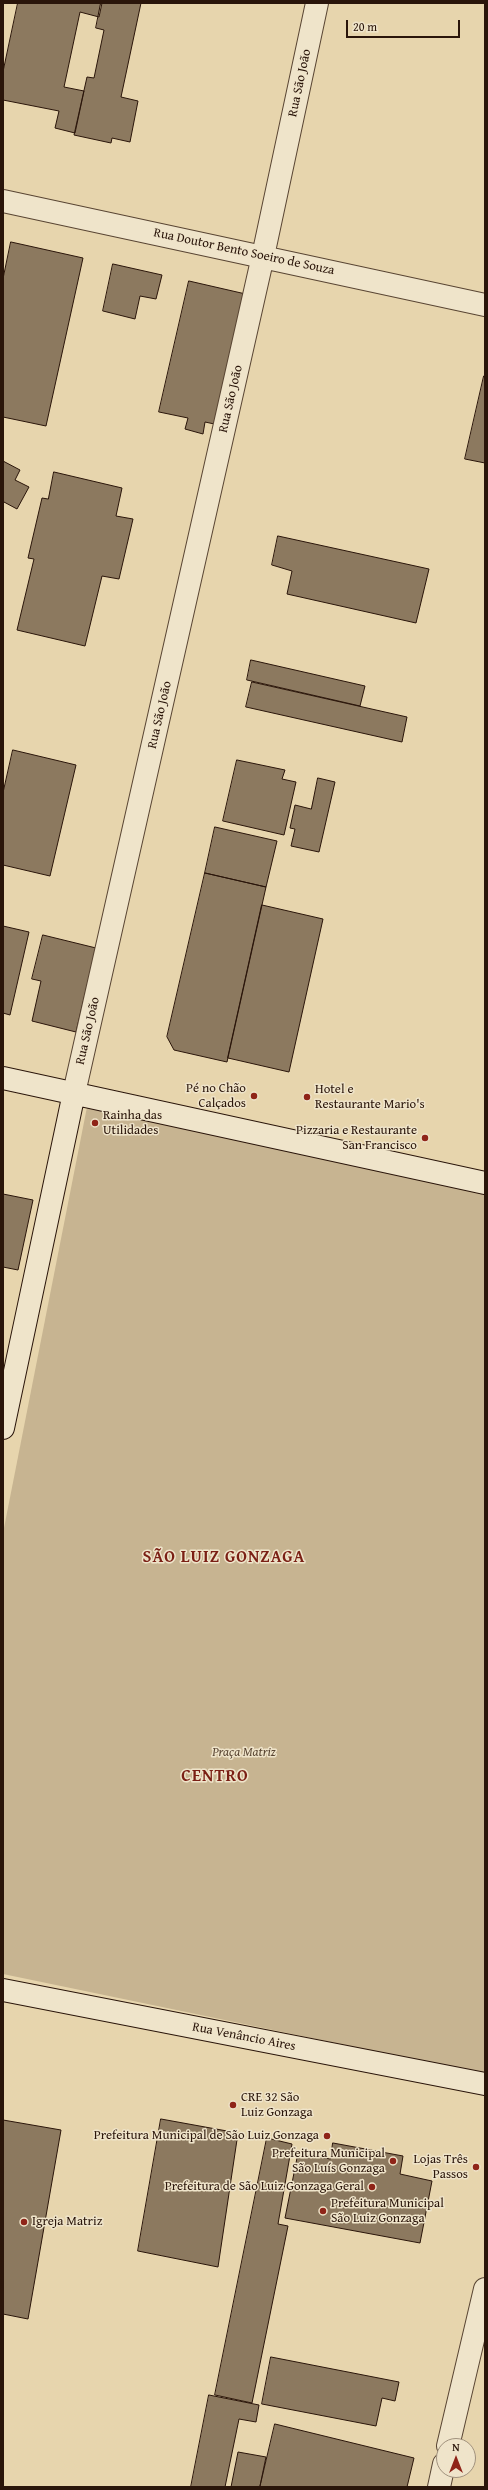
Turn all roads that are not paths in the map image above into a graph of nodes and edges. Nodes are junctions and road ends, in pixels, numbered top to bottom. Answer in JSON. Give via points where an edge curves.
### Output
{"nodes":[{"id":1,"x":317,"y":3,"type":"edge"},
{"id":2,"x":3,"y":201,"type":"edge"},
{"id":3,"x":263,"y":256,"type":"junction"},
{"id":4,"x":485,"y":304,"type":"edge"},
{"id":5,"x":3,"y":1078,"type":"edge"},
{"id":6,"x":74,"y":1093,"type":"junction"},
{"id":7,"x":485,"y":1183,"type":"edge"},
{"id":8,"x":3,"y":1428,"type":"edge"},
{"id":9,"x":3,"y":1990,"type":"edge"},
{"id":10,"x":485,"y":2084,"type":"edge"},
{"id":11,"x":485,"y":2289,"type":"edge"},
{"id":12,"x":450,"y":2438,"type":"edge"}],
"edges":[{"from":1,"to":3,"type":"street","name":"Rua São João"},
{"from":2,"to":3,"type":"street","name":"Rua Doutor Bento Soeiro de Souza"},
{"from":3,"to":4,"type":"street","name":"Rua Doutor Bento Soeiro de Souza"},
{"from":3,"to":6,"type":"street","name":"Rua São João"},
{"from":5,"to":6,"type":"street"},
{"from":6,"to":7,"type":"street"},
{"from":6,"to":8,"type":"street","name":"Rua São João"},
{"from":9,"to":10,"type":"street","name":"Rua Venâncio Aires"},
{"from":11,"to":12,"type":"street"}]}
